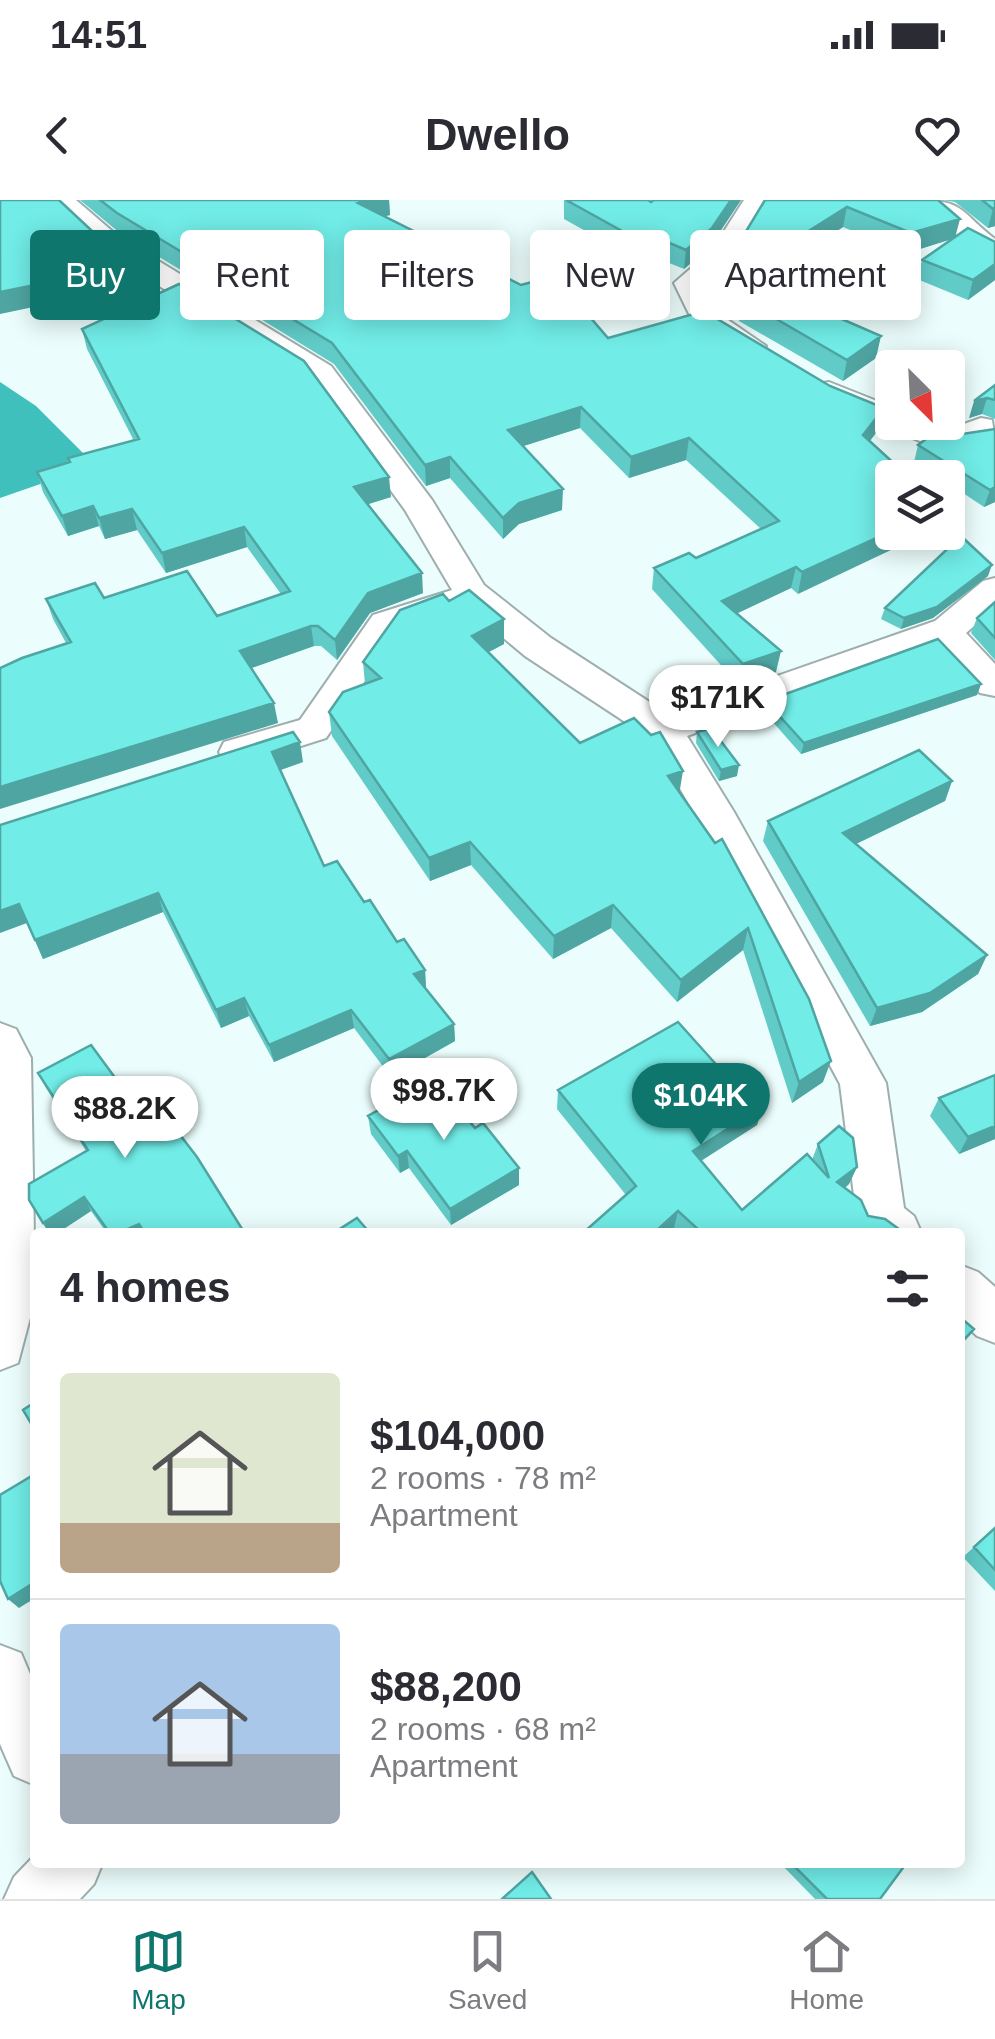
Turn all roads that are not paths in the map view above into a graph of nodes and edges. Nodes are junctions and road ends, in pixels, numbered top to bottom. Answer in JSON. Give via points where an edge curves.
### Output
{"nodes":[{"id":1,"x":60,"y":200,"type":"edge"},
{"id":2,"x":756,"y":200,"type":"edge"},
{"id":3,"x":944,"y":202,"type":"edge"},
{"id":4,"x":995,"y":252,"type":"edge"},
{"id":5,"x":773,"y":359,"type":"edge"},
{"id":6,"x":806,"y":376,"type":"edge"},
{"id":7,"x":875,"y":411,"type":"edge"},
{"id":8,"x":965,"y":433,"type":"edge"},
{"id":9,"x":995,"y":433,"type":"edge"},
{"id":10,"x":995,"y":588,"type":"edge"},
{"id":11,"x":472,"y":594,"type":"junction"},
{"id":12,"x":948,"y":629,"type":"junction"},
{"id":13,"x":993,"y":684,"type":"edge"},
{"id":14,"x":664,"y":730,"type":"junction"},
{"id":15,"x":208,"y":761,"type":"edge"},
{"id":16,"x":0,"y":1042,"type":"edge"},
{"id":17,"x":892,"y":1228,"type":"edge"},
{"id":18,"x":965,"y":1292,"type":"edge"},
{"id":19,"x":995,"y":1319,"type":"edge"},
{"id":20,"x":0,"y":1346,"type":"edge"},
{"id":21,"x":0,"y":1674,"type":"edge"},
{"id":22,"x":30,"y":1743,"type":"edge"},
{"id":23,"x":66,"y":1868,"type":"edge"},
{"id":24,"x":36,"y":1899,"type":"edge"}],
"edges":[{"from":1,"to":11,"type":"street","via":[[109,242],[320,372],[420,507]]},
{"from":2,"to":5,"type":"street","via":[[723,255],[688,284],[703,316]]},
{"from":3,"to":4,"type":"street","via":[[971,238]]},
{"from":6,"to":7,"type":"street"},
{"from":8,"to":9,"type":"street","via":[[981,426]]},
{"from":10,"to":12,"type":"street"},
{"from":11,"to":14,"type":"street","via":[[538,648]]},
{"from":11,"to":15,"type":"street","via":[[386,623],[313,729]]},
{"from":12,"to":13,"type":"street","via":[[948,638]]},
{"from":12,"to":14,"type":"street"},
{"from":14,"to":17,"type":"street","via":[[863,1082],[881,1219]]},
{"from":16,"to":20,"type":"street","via":[[8,1058],[10,1298]]},
{"from":18,"to":19,"type":"street"},
{"from":21,"to":22,"type":"street"},
{"from":23,"to":24,"type":"street"}]}
